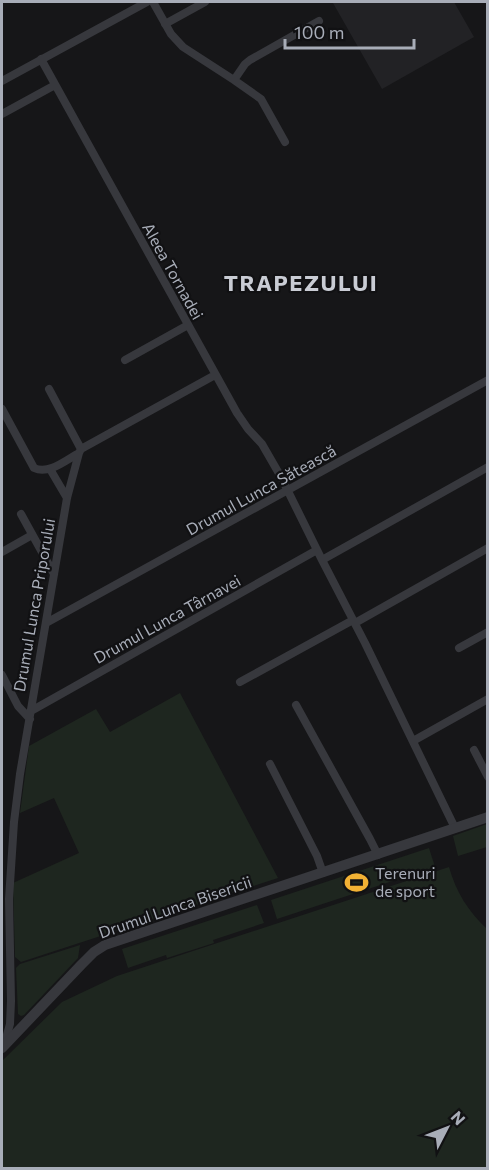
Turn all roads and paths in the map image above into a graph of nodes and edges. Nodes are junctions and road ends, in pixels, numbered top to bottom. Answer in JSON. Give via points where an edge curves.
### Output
{"nodes":[{"id":1,"x":147,"y":2,"type":"edge"},
{"id":2,"x":153,"y":2,"type":"edge"},
{"id":3,"x":205,"y":2,"type":"edge"},
{"id":4,"x":320,"y":21,"type":"dead end"},
{"id":5,"x":165,"y":24,"type":"junction"},
{"id":6,"x":41,"y":59,"type":"junction"},
{"id":7,"x":234,"y":80,"type":"junction"},
{"id":8,"x":2,"y":81,"type":"edge"},
{"id":9,"x":55,"y":85,"type":"junction"},
{"id":10,"x":2,"y":114,"type":"edge"},
{"id":11,"x":285,"y":142,"type":"dead end"},
{"id":12,"x":188,"y":326,"type":"junction"},
{"id":13,"x":125,"y":360,"type":"dead end"},
{"id":14,"x":215,"y":375,"type":"junction"},
{"id":15,"x":488,"y":380,"type":"edge"},
{"id":16,"x":49,"y":389,"type":"dead end"},
{"id":17,"x":2,"y":409,"type":"edge"},
{"id":18,"x":80,"y":451,"type":"junction"},
{"id":19,"x":488,"y":468,"type":"edge"},
{"id":20,"x":50,"y":469,"type":"junction"},
{"id":21,"x":288,"y":491,"type":"junction"},
{"id":22,"x":67,"y":498,"type":"junction"},
{"id":23,"x":21,"y":514,"type":"dead end"},
{"id":24,"x":32,"y":535,"type":"junction"},
{"id":25,"x":488,"y":548,"type":"edge"},
{"id":26,"x":317,"y":550,"type":"junction"},
{"id":27,"x":2,"y":552,"type":"edge"},
{"id":28,"x":322,"y":560,"type":"junction"},
{"id":29,"x":54,"y":574,"type":"junction"},
{"id":30,"x":354,"y":621,"type":"junction"},
{"id":31,"x":46,"y":623,"type":"junction"},
{"id":32,"x":488,"y":632,"type":"edge"},
{"id":33,"x":459,"y":648,"type":"dead end"},
{"id":34,"x":2,"y":675,"type":"edge"},
{"id":35,"x":240,"y":682,"type":"dead end"},
{"id":36,"x":488,"y":699,"type":"edge"},
{"id":37,"x":296,"y":705,"type":"dead end"},
{"id":38,"x":30,"y":715,"type":"junction"},
{"id":39,"x":413,"y":741,"type":"junction"},
{"id":40,"x":474,"y":750,"type":"dead end"},
{"id":41,"x":270,"y":764,"type":"dead end"},
{"id":42,"x":488,"y":777,"type":"edge"},
{"id":43,"x":488,"y":817,"type":"edge"},
{"id":44,"x":454,"y":828,"type":"junction"},
{"id":45,"x":378,"y":855,"type":"junction"},
{"id":46,"x":323,"y":873,"type":"junction"},
{"id":47,"x":2,"y":890,"type":"edge"},
{"id":48,"x":9,"y":899,"type":"junction"},
{"id":49,"x":2,"y":1047,"type":"edge"}],
"edges":[{"from":1,"to":6,"type":"street"},
{"from":2,"to":5,"type":"street"},
{"from":3,"to":5,"type":"street"},
{"from":4,"to":7,"type":"street","via":[[250,60]]},
{"from":5,"to":7,"type":"street","via":[[183,47]]},
{"from":6,"to":8,"type":"street"},
{"from":6,"to":9,"type":"street","name":"Aleea Tornadei"},
{"from":7,"to":11,"type":"street","via":[[261,99]]},
{"from":9,"to":10,"type":"street"},
{"from":9,"to":12,"type":"street","name":"Aleea Tornadei"},
{"from":12,"to":13,"type":"street"},
{"from":12,"to":14,"type":"street","name":"Aleea Tornadei"},
{"from":14,"to":18,"type":"street"},
{"from":14,"to":21,"type":"street","name":"Aleea Tornadei","via":[[242,421],[262,444]]},
{"from":15,"to":21,"type":"street","name":"Drumul Lunca Sătească"},
{"from":16,"to":18,"type":"street"},
{"from":17,"to":20,"type":"street","via":[[34,468]]},
{"from":18,"to":20,"type":"street"},
{"from":18,"to":22,"type":"street","name":"Drumul Lunca Priporului"},
{"from":19,"to":28,"type":"street"},
{"from":20,"to":22,"type":"street"},
{"from":21,"to":26,"type":"street"},
{"from":21,"to":31,"type":"street","name":"Drumul Lunca Sătească"},
{"from":22,"to":29,"type":"street","name":"Drumul Lunca Priporului"},
{"from":23,"to":24,"type":"street"},
{"from":24,"to":27,"type":"street"},
{"from":24,"to":29,"type":"street"},
{"from":25,"to":30,"type":"street"},
{"from":26,"to":28,"type":"street"},
{"from":26,"to":38,"type":"street","name":"Drumul Lunca Târnavei"},
{"from":28,"to":30,"type":"street"},
{"from":29,"to":31,"type":"street","name":"Drumul Lunca Priporului"},
{"from":30,"to":35,"type":"street"},
{"from":30,"to":39,"type":"street"},
{"from":31,"to":38,"type":"street","name":"Drumul Lunca Priporului"},
{"from":32,"to":33,"type":"street"},
{"from":34,"to":38,"type":"street","via":[[18,706]]},
{"from":36,"to":39,"type":"street"},
{"from":37,"to":45,"type":"street"},
{"from":38,"to":48,"type":"street","name":"Drumul Lunca Priporului","via":[[14,822]]},
{"from":39,"to":44,"type":"street"},
{"from":40,"to":42,"type":"street"},
{"from":41,"to":46,"type":"street"},
{"from":43,"to":44,"type":"street","name":"Drumul Lunca Bisericii"},
{"from":44,"to":45,"type":"street","name":"Drumul Lunca Bisericii"},
{"from":45,"to":46,"type":"street","name":"Drumul Lunca Bisericii"},
{"from":46,"to":49,"type":"street","name":"Drumul Lunca Bisericii","via":[[105,945]]},
{"from":47,"to":48,"type":"street"},
{"from":48,"to":49,"type":"street","name":"Drumul Lunca Priporului","via":[[12,1001]]}]}
